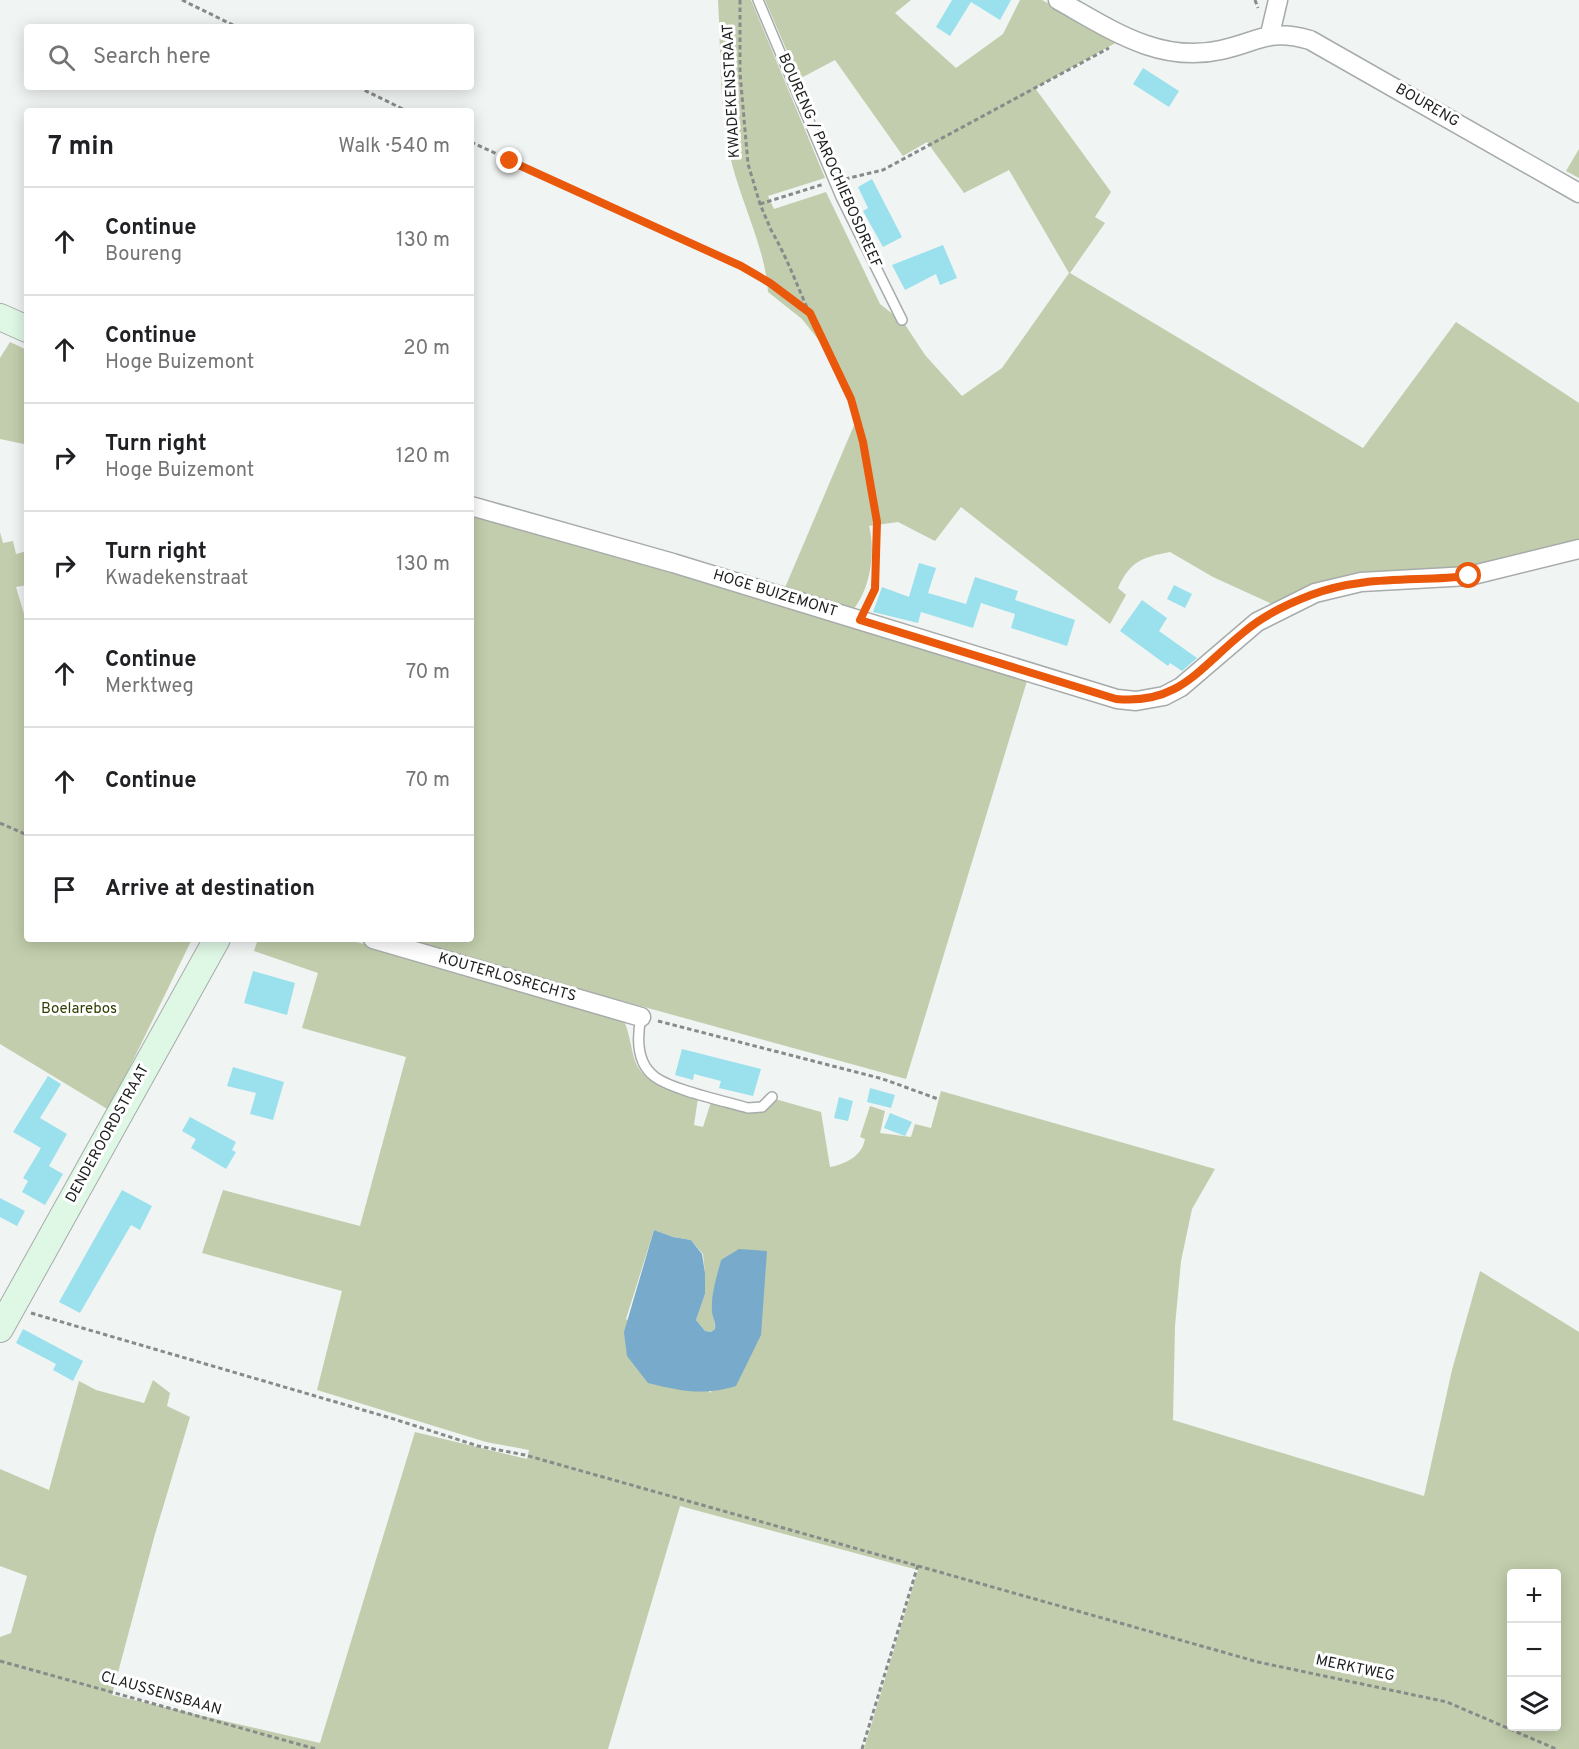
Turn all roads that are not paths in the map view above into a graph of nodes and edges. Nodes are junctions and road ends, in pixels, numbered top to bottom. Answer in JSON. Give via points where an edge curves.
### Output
{"nodes":[{"id":1,"x":758,"y":0,"type":"edge"},
{"id":2,"x":1058,"y":0,"type":"edge"},
{"id":3,"x":1278,"y":0,"type":"edge"},
{"id":4,"x":1270,"y":34,"type":"junction"},
{"id":5,"x":1579,"y":192,"type":"edge"},
{"id":6,"x":0,"y":317,"type":"edge"},
{"id":7,"x":902,"y":320,"type":"dead end"},
{"id":8,"x":24,"y":328,"type":"edge"},
{"id":9,"x":474,"y":507,"type":"edge"},
{"id":10,"x":1579,"y":549,"type":"edge"},
{"id":11,"x":215,"y":942,"type":"edge"},
{"id":12,"x":383,"y":942,"type":"edge"},
{"id":13,"x":642,"y":1017,"type":"joint"},
{"id":14,"x":772,"y":1097,"type":"dead end"},
{"id":15,"x":6,"y":1318,"type":"edge"}],
"edges":[{"from":1,"to":7,"type":"lane","name":"BOURENG / PAROCHIEBOSDREEF","via":[[834,181]]},
{"from":2,"to":4,"type":"street","name":"BOURENG","via":[[1126,39],[1179,55],[1222,50]]},
{"from":3,"to":4,"type":"street"},
{"from":4,"to":5,"type":"street","name":"BOURENG","via":[[1310,40]]},
{"from":6,"to":8,"type":"street"},
{"from":9,"to":10,"type":"street","name":"HOGE BUIZEMONT","via":[[673,563],[1116,699],[1151,699],[1181,687],[1257,621],[1315,593],[1361,582],[1469,576]]},
{"from":11,"to":15,"type":"street","name":"DENDEROORDSTRAAT"},
{"from":12,"to":13,"type":"street","name":"KOUTERLOSRECHTS"},
{"from":13,"to":14,"type":"lane","via":[[638,1040],[642,1060],[654,1076],[748,1108],[762,1107]]}]}
